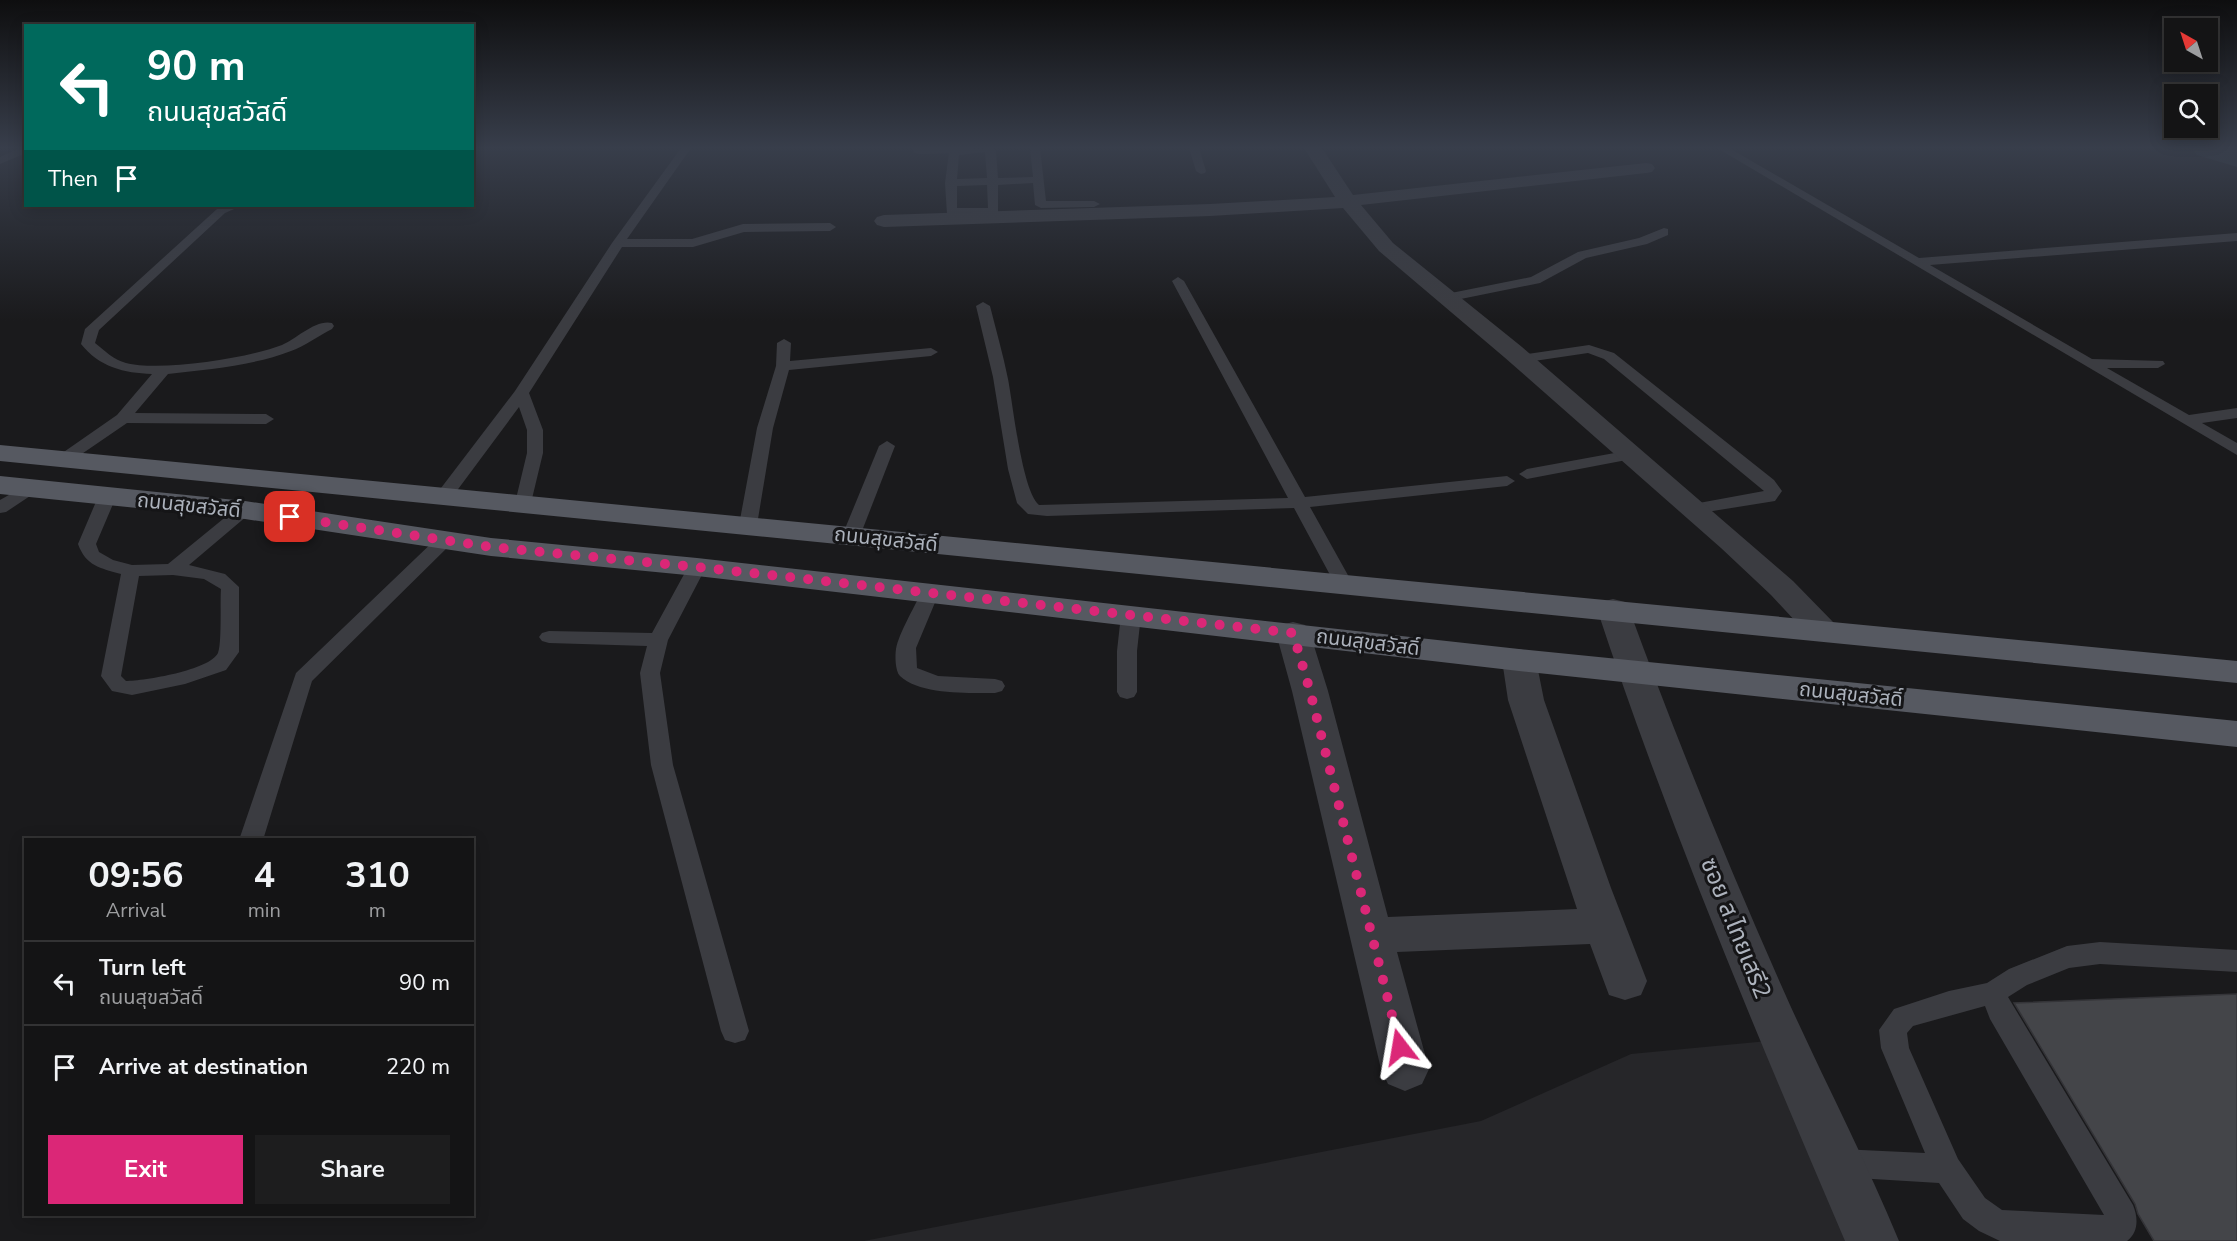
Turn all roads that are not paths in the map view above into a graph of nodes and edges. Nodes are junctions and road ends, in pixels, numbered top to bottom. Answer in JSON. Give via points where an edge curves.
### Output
{"nodes":[{"id":1,"x":643,"y":206,"type":"edge"},
{"id":2,"x":951,"y":206,"type":"edge"},
{"id":3,"x":994,"y":206,"type":"edge"},
{"id":4,"x":1267,"y":206,"type":"edge"},
{"id":5,"x":1351,"y":206,"type":"edge"},
{"id":6,"x":1821,"y":206,"type":"edge"},
{"id":7,"x":233,"y":207,"type":"edge"},
{"id":8,"x":884,"y":221,"type":"dead end"},
{"id":9,"x":830,"y":227,"type":"dead end"},
{"id":10,"x":1664,"y":232,"type":"dead end"},
{"id":11,"x":2237,"y":237,"type":"edge"},
{"id":12,"x":618,"y":243,"type":"junction"},
{"id":13,"x":1916,"y":262,"type":"junction"},
{"id":14,"x":1178,"y":281,"type":"dead end"},
{"id":15,"x":1446,"y":298,"type":"junction"},
{"id":16,"x":983,"y":306,"type":"dead end"},
{"id":17,"x":327,"y":326,"type":"dead end"},
{"id":18,"x":784,"y":343,"type":"dead end"},
{"id":19,"x":931,"y":352,"type":"dead end"},
{"id":20,"x":1520,"y":359,"type":"junction"},
{"id":21,"x":2087,"y":363,"type":"junction"},
{"id":22,"x":2158,"y":364,"type":"dead end"},
{"id":23,"x":783,"y":366,"type":"junction"},
{"id":24,"x":163,"y":370,"type":"junction"},
{"id":25,"x":521,"y":393,"type":"junction"},
{"id":26,"x":2237,"y":413,"type":"edge"},
{"id":27,"x":123,"y":418,"type":"junction"},
{"id":28,"x":266,"y":419,"type":"dead end"},
{"id":29,"x":2187,"y":420,"type":"junction"},
{"id":30,"x":887,"y":446,"type":"dead end"},
{"id":31,"x":2237,"y":450,"type":"edge"},
{"id":32,"x":0,"y":453,"type":"edge"},
{"id":33,"x":1631,"y":455,"type":"junction"},
{"id":34,"x":64,"y":459,"type":"junction"},
{"id":35,"x":1527,"y":474,"type":"dead end"},
{"id":36,"x":1507,"y":481,"type":"dead end"},
{"id":37,"x":15,"y":487,"type":"edge"},
{"id":38,"x":444,"y":496,"type":"junction"},
{"id":39,"x":107,"y":497,"type":"junction"},
{"id":40,"x":525,"y":503,"type":"junction"},
{"id":41,"x":1299,"y":503,"type":"junction"},
{"id":42,"x":0,"y":508,"type":"edge"},
{"id":43,"x":1694,"y":509,"type":"junction"},
{"id":44,"x":245,"y":510,"type":"junction"},
{"id":45,"x":748,"y":525,"type":"junction"},
{"id":46,"x":851,"y":536,"type":"junction"},
{"id":47,"x":445,"y":540,"type":"junction"},
{"id":48,"x":697,"y":567,"type":"junction"},
{"id":49,"x":173,"y":569,"type":"junction"},
{"id":50,"x":131,"y":571,"type":"junction"},
{"id":51,"x":1346,"y":586,"type":"junction"},
{"id":52,"x":930,"y":593,"type":"junction"},
{"id":53,"x":1612,"y":609,"type":"junction"},
{"id":54,"x":1131,"y":615,"type":"junction"},
{"id":55,"x":1822,"y":630,"type":"junction"},
{"id":56,"x":1293,"y":633,"type":"junction"},
{"id":57,"x":549,"y":637,"type":"dead end"},
{"id":58,"x":658,"y":640,"type":"junction"},
{"id":59,"x":1519,"y":660,"type":"junction"},
{"id":60,"x":1634,"y":672,"type":"junction"},
{"id":61,"x":2237,"y":672,"type":"edge"},
{"id":62,"x":995,"y":686,"type":"dead end"},
{"id":63,"x":1128,"y":692,"type":"dead end"},
{"id":64,"x":2237,"y":734,"type":"edge"},
{"id":65,"x":252,"y":838,"type":"edge"},
{"id":66,"x":1605,"y":926,"type":"junction"},
{"id":67,"x":1372,"y":935,"type":"junction"},
{"id":68,"x":2237,"y":961,"type":"edge"},
{"id":69,"x":1625,"y":981,"type":"dead end"},
{"id":70,"x":1994,"y":993,"type":"junction"},
{"id":71,"x":735,"y":1031,"type":"dead end"},
{"id":72,"x":1406,"y":1070,"type":"dead end"},
{"id":73,"x":1838,"y":1163,"type":"junction"},
{"id":74,"x":1947,"y":1169,"type":"junction"},
{"id":75,"x":1872,"y":1241,"type":"edge"}],
"edges":[{"from":1,"to":12,"type":"lane"},
{"from":2,"to":3,"type":"lane","via":[[955,213],[994,210]]},
{"from":4,"to":8,"type":"street"},
{"from":5,"to":15,"type":"street","via":[[1386,247]]},
{"from":6,"to":13,"type":"lane"},
{"from":7,"to":24,"type":"lane","via":[[221,211],[92,329],[88,337],[88,344],[111,364]]},
{"from":9,"to":12,"type":"lane","via":[[760,226],[681,244]]},
{"from":10,"to":15,"type":"lane","via":[[1582,255],[1535,280]]},
{"from":11,"to":13,"type":"lane"},
{"from":12,"to":25,"type":"lane"},
{"from":13,"to":21,"type":"lane"},
{"from":14,"to":41,"type":"lane"},
{"from":15,"to":20,"type":"street"},
{"from":16,"to":41,"type":"lane","via":[[1016,469],[1026,503],[1034,510]]},
{"from":17,"to":24,"type":"lane","via":[[288,347],[261,355]]},
{"from":18,"to":23,"type":"lane"},
{"from":19,"to":23,"type":"lane"},
{"from":20,"to":33,"type":"street"},
{"from":20,"to":43,"type":"lane","via":[[1589,349],[1609,356],[1773,491],[1769,497]]},
{"from":21,"to":22,"type":"lane"},
{"from":21,"to":29,"type":"lane"},
{"from":23,"to":45,"type":"lane","via":[[765,428]]},
{"from":24,"to":27,"type":"lane"},
{"from":25,"to":38,"type":"lane"},
{"from":25,"to":40,"type":"lane","via":[[535,430],[535,453]]},
{"from":26,"to":29,"type":"lane"},
{"from":27,"to":28,"type":"lane"},
{"from":27,"to":34,"type":"lane"},
{"from":29,"to":31,"type":"lane"},
{"from":30,"to":46,"type":"lane"},
{"from":32,"to":34,"type":"main road","name":"ถนนสุขสวัสดิ์"},
{"from":33,"to":35,"type":"lane"},
{"from":33,"to":43,"type":"street"},
{"from":34,"to":38,"type":"main road","name":"ถนนสุขสวัสดิ์"},
{"from":36,"to":41,"type":"lane"},
{"from":37,"to":39,"type":"main road","name":"ถนนสุขสวัสดิ์"},
{"from":37,"to":42,"type":"lane"},
{"from":38,"to":40,"type":"main road","name":"ถนนสุขสวัสดิ์"},
{"from":39,"to":44,"type":"main road","name":"ถนนสุขสวัสดิ์"},
{"from":39,"to":50,"type":"lane","via":[[87,544],[91,555]]},
{"from":40,"to":45,"type":"main road","name":"ถนนสุขสวัสดิ์"},
{"from":41,"to":51,"type":"lane"},
{"from":43,"to":55,"type":"street","via":[[1782,588]]},
{"from":44,"to":47,"type":"main road","name":"ถนนสุขสวัสดิ์"},
{"from":44,"to":49,"type":"lane"},
{"from":45,"to":46,"type":"main road","name":"ถนนสุขสวัสดิ์"},
{"from":46,"to":51,"type":"main road","name":"ถนนสุขสวัสดิ์"},
{"from":47,"to":48,"type":"main road","name":"ถนนสุขสวัสดิ์"},
{"from":47,"to":65,"type":"lane","via":[[303,678]]},
{"from":48,"to":52,"type":"main road","name":"ถนนสุขสวัสดิ์"},
{"from":48,"to":58,"type":"lane"},
{"from":49,"to":50,"type":"lane"},
{"from":49,"to":50,"type":"lane","via":[[222,579],[230,587],[229,652],[216,667],[141,688],[124,688],[111,676]]},
{"from":51,"to":53,"type":"main road","name":"ถนนสุขสวัสดิ์"},
{"from":52,"to":54,"type":"main road","name":"ถนนสุขสวัสดิ์"},
{"from":52,"to":62,"type":"lane","via":[[906,648],[907,671],[936,684]]},
{"from":53,"to":55,"type":"main road","name":"ถนนสุขสวัสดิ์"},
{"from":53,"to":60,"type":"street","name":"ซอย ส.ไทยเสรี2"},
{"from":54,"to":56,"type":"main road","name":"ถนนสุขสวัสดิ์"},
{"from":54,"to":63,"type":"lane"},
{"from":55,"to":61,"type":"main road","name":"ถนนสุขสวัสดิ์"},
{"from":56,"to":59,"type":"main road","name":"ถนนสุขสวัสดิ์"},
{"from":56,"to":67,"type":"street"},
{"from":57,"to":58,"type":"lane"},
{"from":58,"to":71,"type":"lane","via":[[650,674],[662,765]]},
{"from":59,"to":60,"type":"main road","name":"ถนนสุขสวัสดิ์"},
{"from":59,"to":66,"type":"street","via":[[1530,711]]},
{"from":60,"to":64,"type":"main road","name":"ถนนสุขสวัสดิ์"},
{"from":60,"to":73,"type":"street","name":"ซอย ส.ไทยเสรี2","via":[[1750,966]]},
{"from":66,"to":67,"type":"street"},
{"from":66,"to":69,"type":"street"},
{"from":67,"to":72,"type":"street"},
{"from":68,"to":70,"type":"lane","via":[[2100,953],[2067,957],[2018,977]]},
{"from":70,"to":74,"type":"lane","via":[[1904,1017],[1893,1030],[1895,1048]]},
{"from":70,"to":74,"type":"lane","via":[[2122,1216],[2120,1227],[2114,1231],[2000,1225],[1982,1217],[1967,1203]]},
{"from":73,"to":74,"type":"lane"},
{"from":73,"to":75,"type":"street","name":"ซอย ส.ไทยเสรี2"}]}
